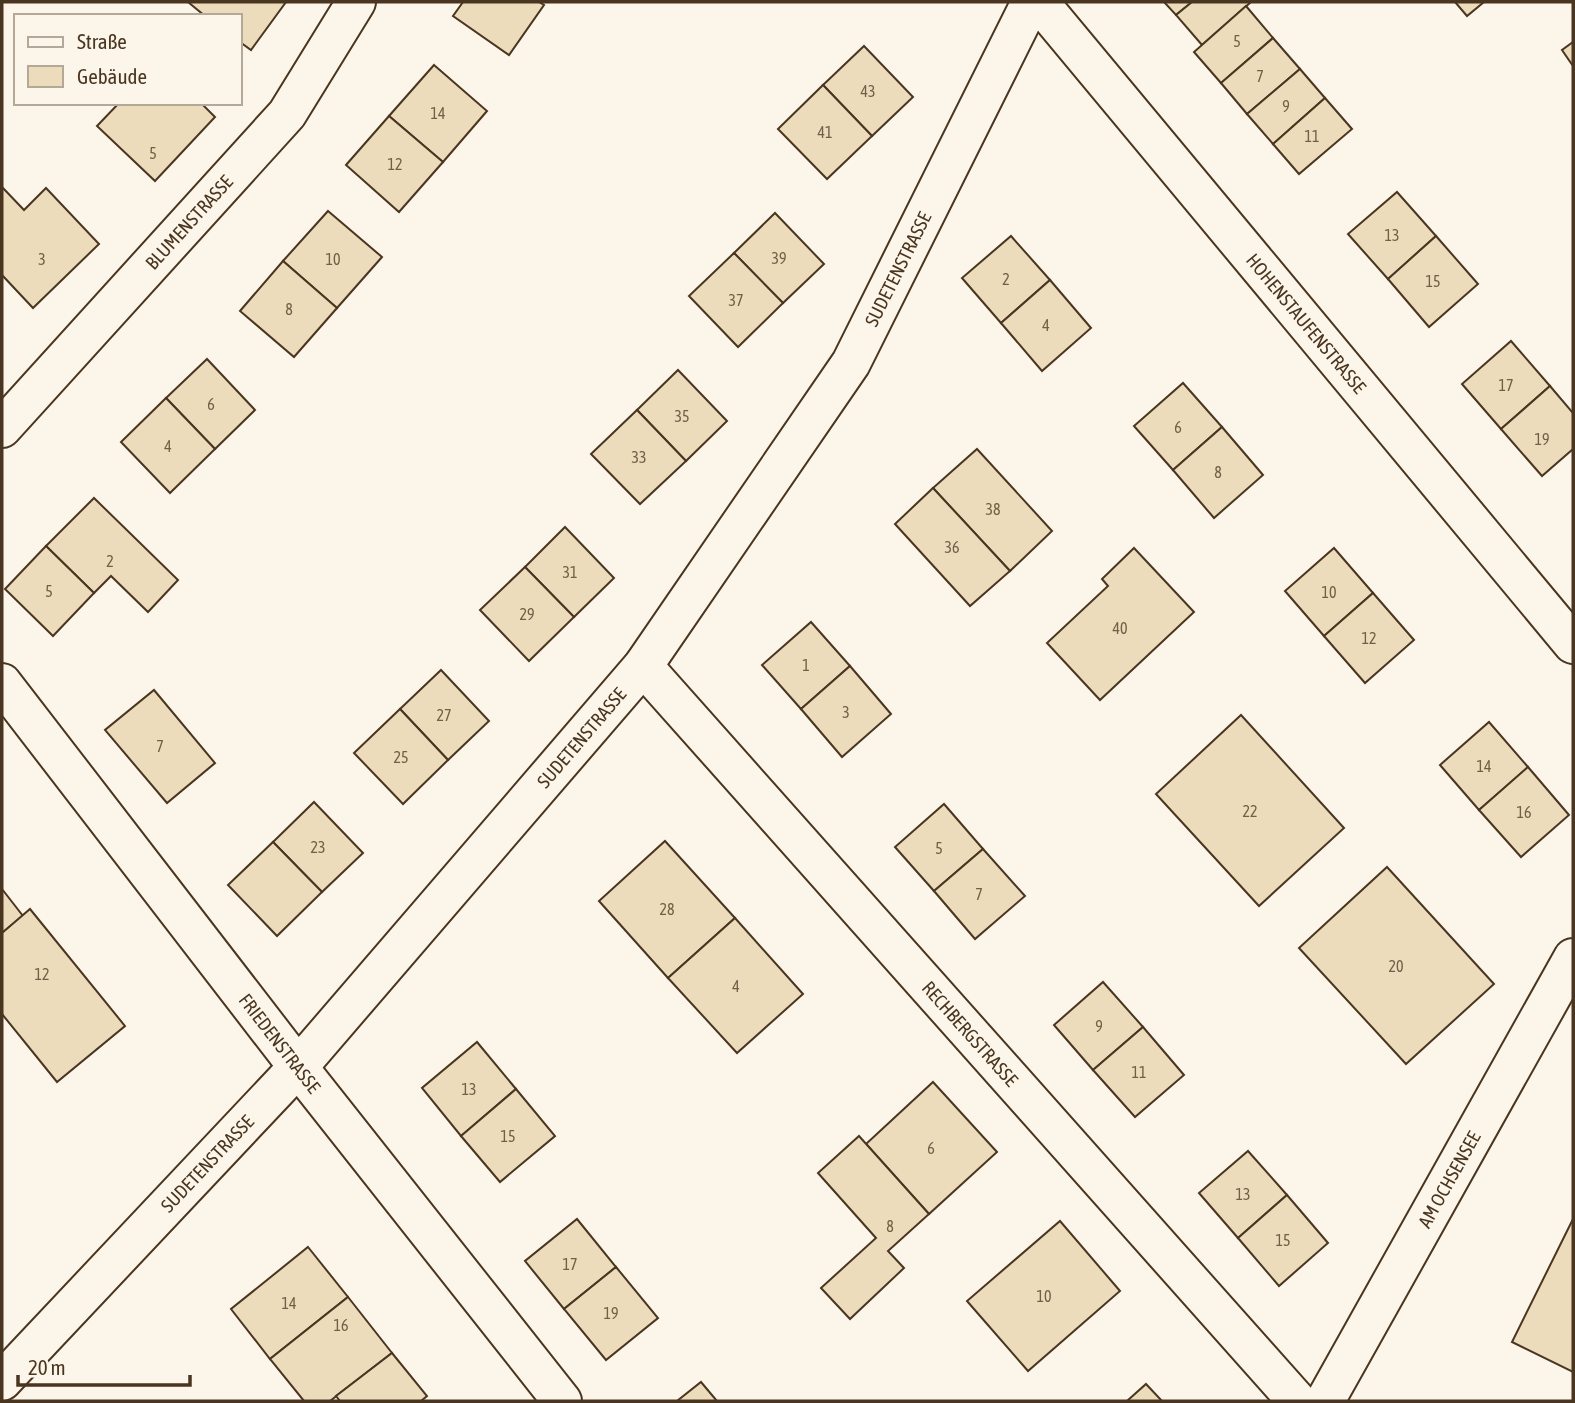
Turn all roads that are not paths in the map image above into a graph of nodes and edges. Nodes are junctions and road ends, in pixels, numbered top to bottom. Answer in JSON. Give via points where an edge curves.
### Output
{"nodes":[{"id":1,"x":355,"y":2,"type":"edge"},
{"id":2,"x":1031,"y":2,"type":"edge"},
{"id":3,"x":1039,"y":2,"type":"edge"},
{"id":4,"x":2,"y":429,"type":"edge"},
{"id":5,"x":1573,"y":644,"type":"edge"},
{"id":6,"x":643,"y":666,"type":"junction"},
{"id":7,"x":2,"y":683,"type":"edge"},
{"id":8,"x":1573,"y":958,"type":"edge"},
{"id":9,"x":298,"y":1067,"type":"junction"},
{"id":10,"x":2,"y":1381,"type":"edge"},
{"id":11,"x":562,"y":1401,"type":"edge"},
{"id":12,"x":1297,"y":1401,"type":"edge"},
{"id":13,"x":1325,"y":1401,"type":"edge"}],
"edges":[{"from":1,"to":4,"type":"street","name":"BLUMENSTRASSE","via":[[287,114]]},
{"from":2,"to":6,"type":"street","name":"SUDETENSTRASSE","via":[[851,363]]},
{"from":3,"to":5,"type":"street","name":"HOHENSTAUFENSTRASSE"},
{"from":6,"to":9,"type":"street","name":"SUDETENSTRASSE"},
{"from":6,"to":12,"type":"street","name":"RECHBERGSTRASSE"},
{"from":7,"to":9,"type":"street","name":"FRIEDENSTRASSE"},
{"from":8,"to":13,"type":"street","name":"AM OCHSENSEE"},
{"from":9,"to":10,"type":"street","name":"SUDETENSTRASSE"},
{"from":9,"to":11,"type":"street","name":"FRIEDENSTRASSE"}]}
